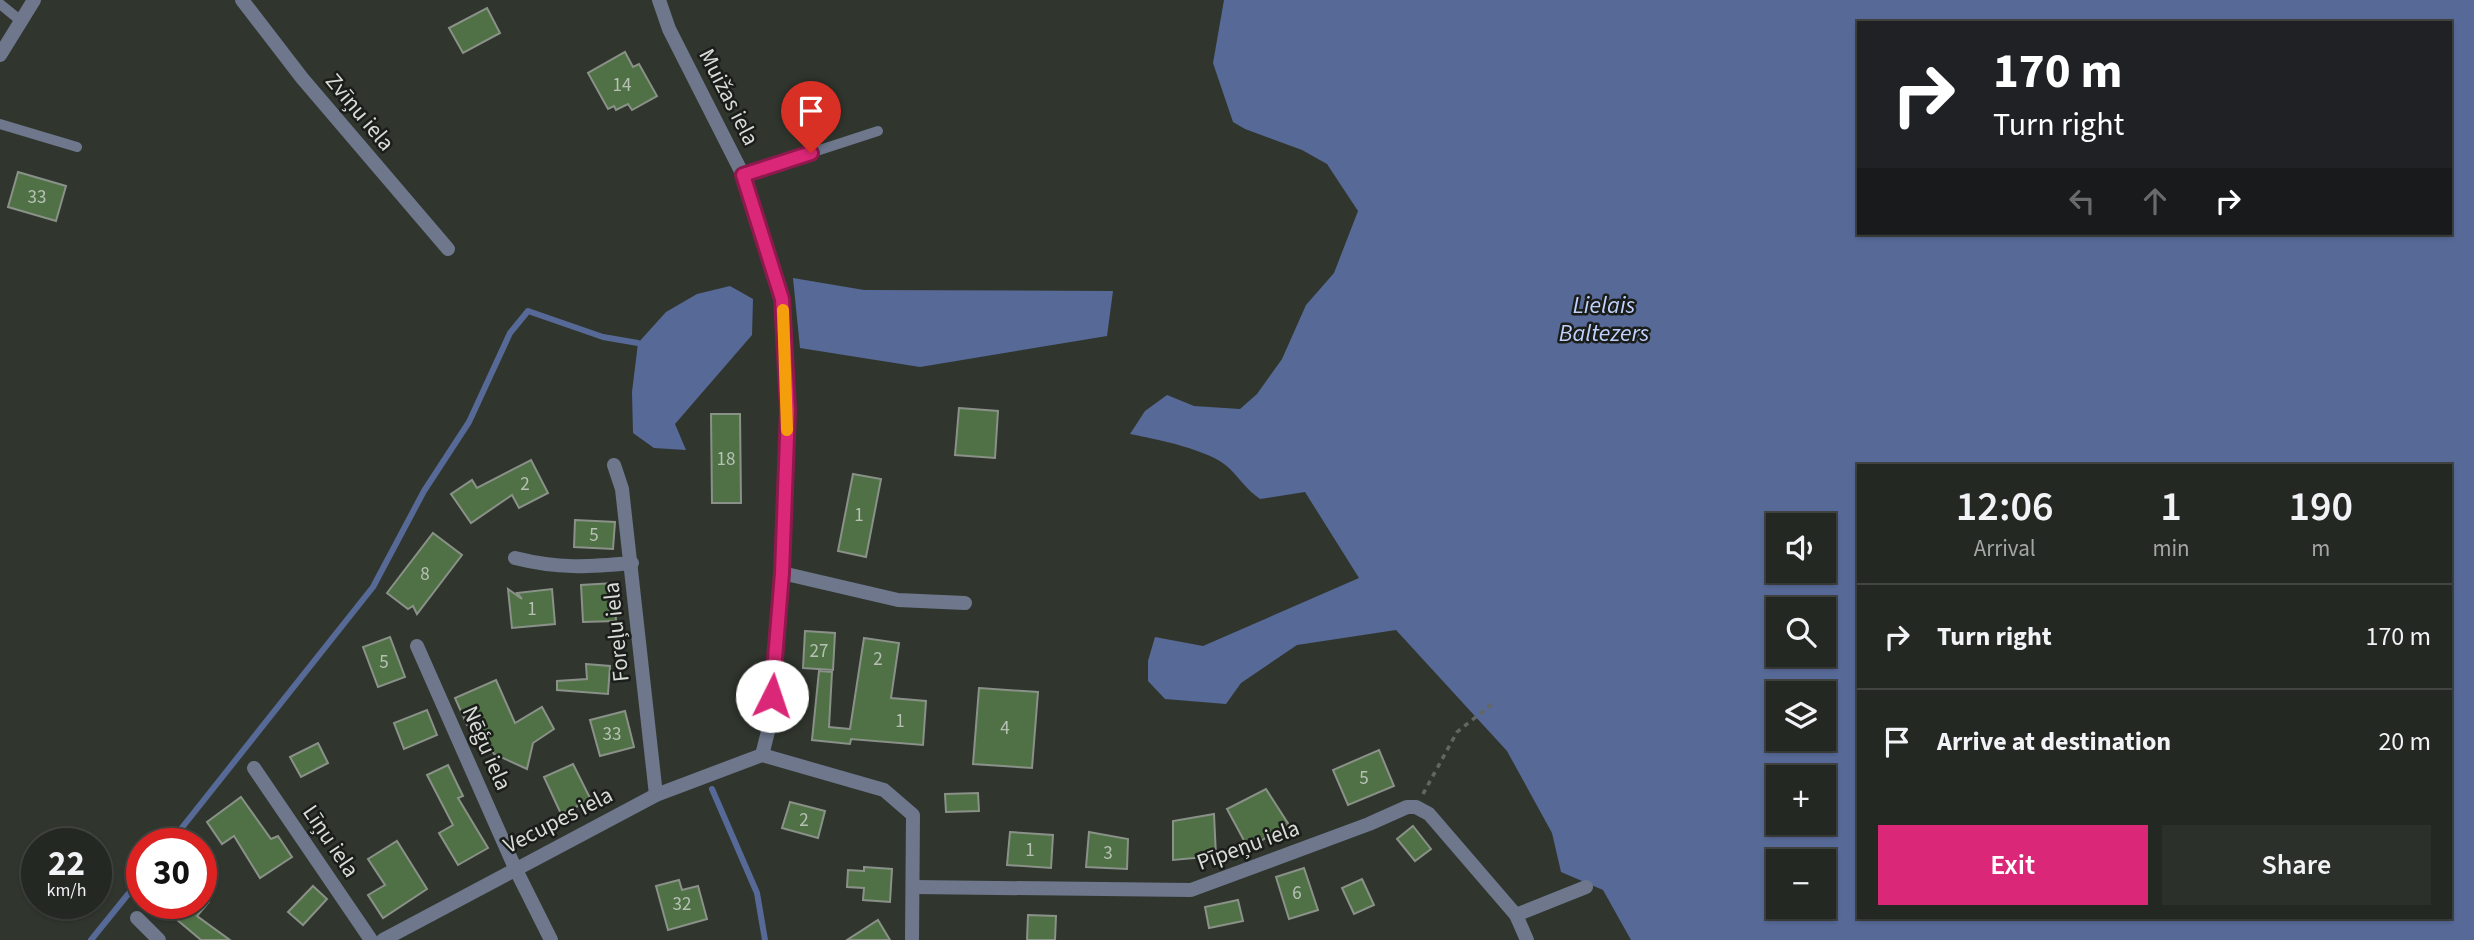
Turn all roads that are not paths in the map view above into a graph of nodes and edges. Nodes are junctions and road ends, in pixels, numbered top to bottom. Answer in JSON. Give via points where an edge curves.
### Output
{"nodes":[{"id":1,"x":34,"y":0,"type":"edge"},
{"id":2,"x":242,"y":0,"type":"edge"},
{"id":3,"x":659,"y":0,"type":"edge"},
{"id":4,"x":0,"y":4,"type":"edge"},
{"id":5,"x":21,"y":21,"type":"junction"},
{"id":6,"x":0,"y":55,"type":"edge"},
{"id":7,"x":0,"y":124,"type":"edge"},
{"id":8,"x":878,"y":131,"type":"dead end"},
{"id":9,"x":77,"y":147,"type":"dead end"},
{"id":10,"x":743,"y":175,"type":"junction"},
{"id":11,"x":448,"y":249,"type":"dead end"},
{"id":12,"x":614,"y":465,"type":"dead end"},
{"id":13,"x":515,"y":558,"type":"dead end"},
{"id":14,"x":632,"y":563,"type":"junction"},
{"id":15,"x":782,"y":573,"type":"junction"},
{"id":16,"x":965,"y":603,"type":"dead end"},
{"id":17,"x":417,"y":646,"type":"dead end"},
{"id":18,"x":762,"y":755,"type":"junction"},
{"id":19,"x":254,"y":768,"type":"dead end"},
{"id":20,"x":656,"y":795,"type":"junction"},
{"id":21,"x":515,"y":868,"type":"junction"},
{"id":22,"x":914,"y":887,"type":"junction"},
{"id":23,"x":1586,"y":887,"type":"dead end"},
{"id":24,"x":1516,"y":915,"type":"junction"},
{"id":25,"x":137,"y":919,"type":"edge"},
{"id":26,"x":159,"y":940,"type":"edge"},
{"id":27,"x":371,"y":940,"type":"edge"},
{"id":28,"x":383,"y":940,"type":"edge"},
{"id":29,"x":551,"y":940,"type":"edge"},
{"id":30,"x":912,"y":940,"type":"edge"},
{"id":31,"x":1527,"y":940,"type":"edge"}],
"edges":[{"from":1,"to":5,"type":"street"},
{"from":2,"to":11,"type":"street","name":"Zvīņu iela"},
{"from":3,"to":10,"type":"street","name":"Muižas iela"},
{"from":4,"to":5,"type":"lane"},
{"from":5,"to":6,"type":"street"},
{"from":7,"to":9,"type":"lane"},
{"from":8,"to":10,"type":"lane"},
{"from":10,"to":15,"type":"street","name":"Muižas iela","via":[[782,299],[788,410]]},
{"from":12,"to":14,"type":"street","name":"Foreļu iela","via":[[622,489]]},
{"from":13,"to":14,"type":"street","via":[[549,566]]},
{"from":14,"to":20,"type":"street","name":"Foreļu iela"},
{"from":15,"to":16,"type":"street","via":[[898,600]]},
{"from":15,"to":18,"type":"street","name":"Muižas iela","via":[[771,720]]},
{"from":17,"to":21,"type":"street","name":"Nēģu iela"},
{"from":18,"to":20,"type":"street","name":"Vecupes iela"},
{"from":18,"to":22,"type":"street","via":[[884,790],[913,815]]},
{"from":19,"to":27,"type":"street","name":"Līņu iela"},
{"from":20,"to":21,"type":"street","name":"Vecupes iela"},
{"from":21,"to":28,"type":"street","name":"Vecupes iela"},
{"from":21,"to":29,"type":"street","name":"Nēģu iela"},
{"from":22,"to":24,"type":"street","name":"Pīpeņu iela","via":[[1191,890],[1416,807],[1429,814]]},
{"from":22,"to":30,"type":"street"},
{"from":23,"to":24,"type":"street"},
{"from":24,"to":31,"type":"street"},
{"from":25,"to":26,"type":"street"}]}
